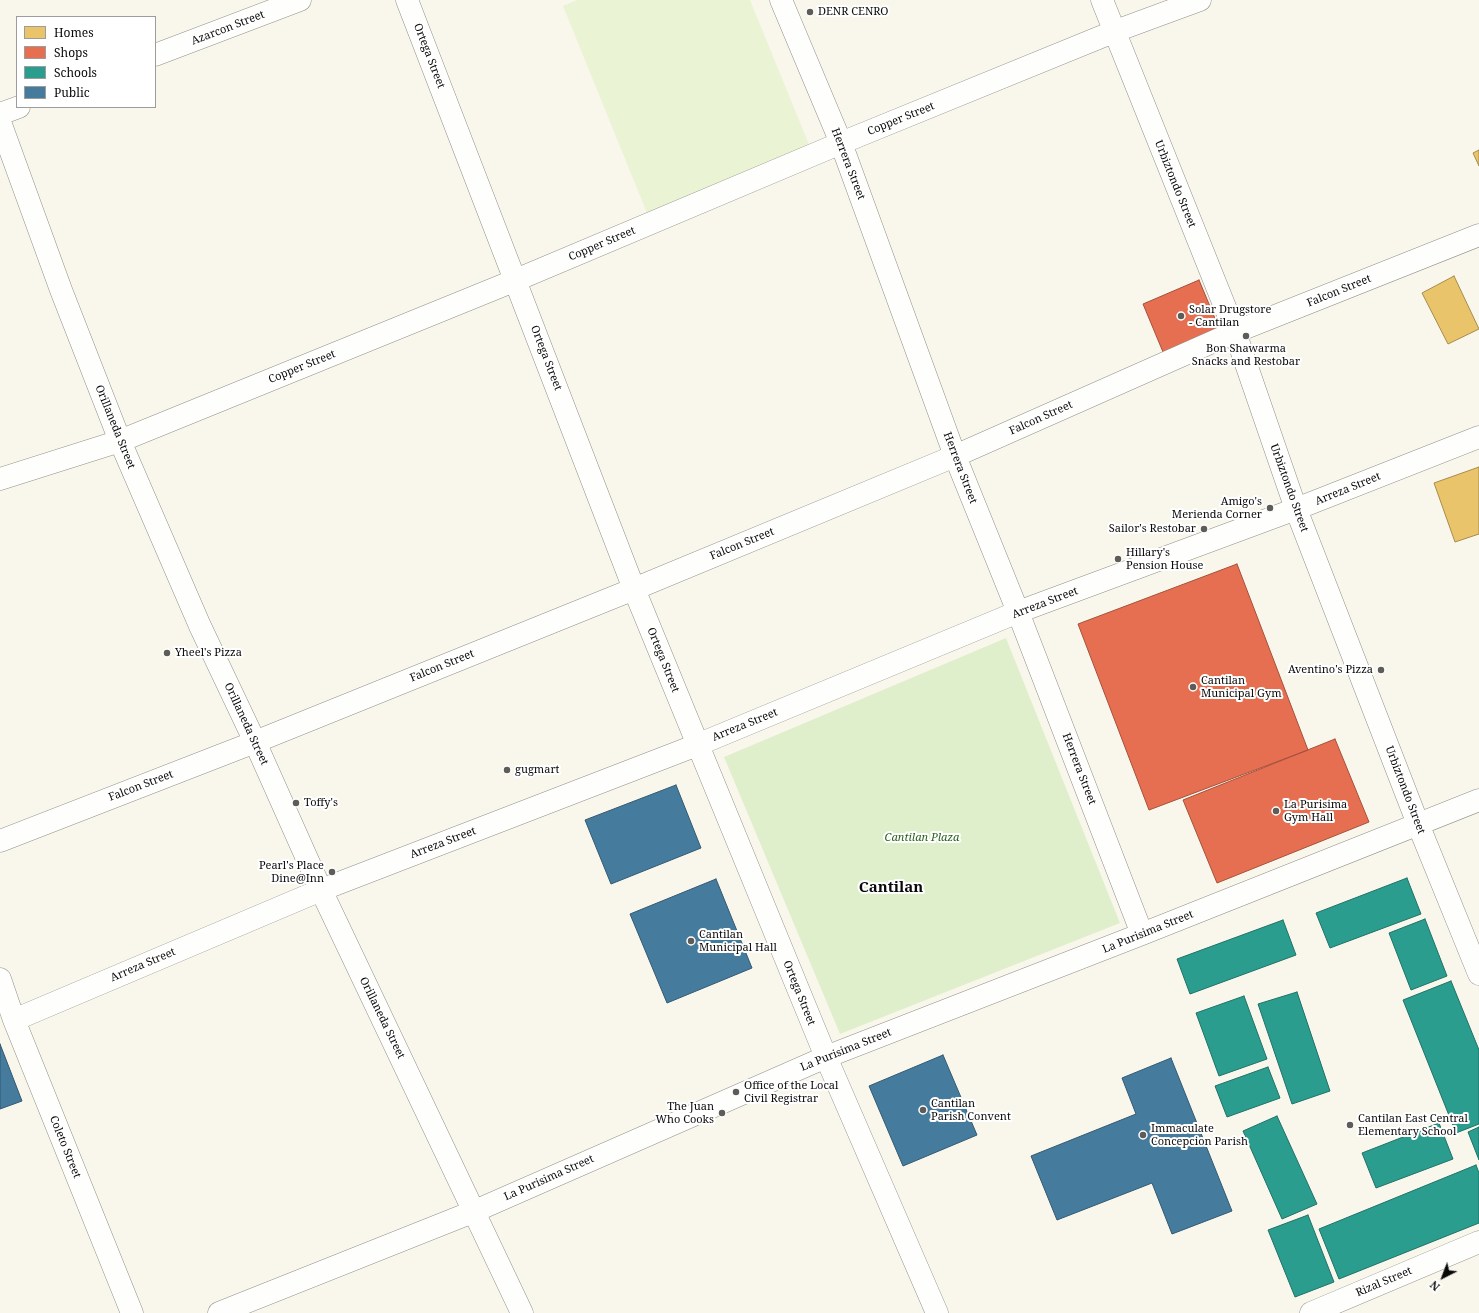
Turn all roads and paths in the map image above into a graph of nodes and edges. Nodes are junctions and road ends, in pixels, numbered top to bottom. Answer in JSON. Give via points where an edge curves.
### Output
{"nodes":[{"id":1,"x":300,"y":0,"type":"edge"},
{"id":2,"x":407,"y":0,"type":"edge"},
{"id":3,"x":781,"y":0,"type":"edge"},
{"id":4,"x":1102,"y":0,"type":"edge"},
{"id":5,"x":1200,"y":0,"type":"edge"},
{"id":6,"x":1113,"y":32,"type":"junction"},
{"id":7,"x":156,"y":55,"type":"edge"},
{"id":8,"x":16,"y":108,"type":"edge"},
{"id":9,"x":0,"y":114,"type":"edge"},
{"id":10,"x":0,"y":122,"type":"edge"},
{"id":11,"x":841,"y":143,"type":"junction"},
{"id":12,"x":1479,"y":235,"type":"edge"},
{"id":13,"x":516,"y":280,"type":"junction"},
{"id":14,"x":1235,"y":332,"type":"junction"},
{"id":15,"x":1479,"y":437,"type":"edge"},
{"id":16,"x":120,"y":441,"type":"junction"},
{"id":17,"x":955,"y":456,"type":"junction"},
{"id":18,"x":0,"y":480,"type":"edge"},
{"id":19,"x":1296,"y":510,"type":"junction"},
{"id":20,"x":634,"y":589,"type":"junction"},
{"id":21,"x":1018,"y":612,"type":"junction"},
{"id":22,"x":255,"y":742,"type":"junction"},
{"id":23,"x":697,"y":745,"type":"junction"},
{"id":24,"x":1479,"y":800,"type":"edge"},
{"id":25,"x":1418,"y":824,"type":"junction"},
{"id":26,"x":0,"y":841,"type":"edge"},
{"id":27,"x":321,"y":890,"type":"junction"},
{"id":28,"x":1142,"y":934,"type":"junction"},
{"id":29,"x":1479,"y":974,"type":"edge"},
{"id":30,"x":0,"y":979,"type":"edge"},
{"id":31,"x":14,"y":1020,"type":"junction"},
{"id":32,"x":826,"y":1057,"type":"junction"},
{"id":33,"x":475,"y":1211,"type":"junction"},
{"id":34,"x":1479,"y":1242,"type":"edge"},
{"id":35,"x":132,"y":1313,"type":"edge"},
{"id":36,"x":219,"y":1313,"type":"edge"},
{"id":37,"x":522,"y":1313,"type":"edge"},
{"id":38,"x":937,"y":1313,"type":"edge"},
{"id":39,"x":1311,"y":1313,"type":"edge"}],
"edges":[{"from":1,"to":7,"type":"street","name":"Azarcon Street"},
{"from":2,"to":13,"type":"street","name":"Ortega Street"},
{"from":3,"to":11,"type":"street","name":"Herrera Street"},
{"from":4,"to":6,"type":"street","name":"Urbiztondo Street"},
{"from":5,"to":6,"type":"street","name":"Copper Street"},
{"from":6,"to":11,"type":"street","name":"Copper Street"},
{"from":6,"to":14,"type":"street","name":"Urbiztondo Street"},
{"from":8,"to":9,"type":"street"},
{"from":10,"to":16,"type":"street","name":"Orillaneda Street","via":[[61,290]]},
{"from":11,"to":13,"type":"street","name":"Copper Street"},
{"from":11,"to":17,"type":"street","name":"Herrera Street"},
{"from":12,"to":14,"type":"street","name":"Falcon Street"},
{"from":13,"to":16,"type":"street","name":"Copper Street"},
{"from":13,"to":20,"type":"street","name":"Ortega Street"},
{"from":14,"to":17,"type":"street","name":"Falcon Street"},
{"from":14,"to":19,"type":"street","name":"Urbiztondo Street"},
{"from":15,"to":19,"type":"street","name":"Arreza Street"},
{"from":16,"to":18,"type":"street","name":"Copper Street"},
{"from":16,"to":22,"type":"street","name":"Orillaneda Street","via":[[200,626]]},
{"from":17,"to":20,"type":"street","name":"Falcon Street"},
{"from":17,"to":21,"type":"street","name":"Herrera Street"},
{"from":19,"to":21,"type":"street","name":"Arreza Street"},
{"from":19,"to":25,"type":"street","name":"Urbiztondo Street"},
{"from":20,"to":22,"type":"street","name":"Falcon Street"},
{"from":20,"to":23,"type":"street","name":"Ortega Street"},
{"from":21,"to":23,"type":"street","name":"Arreza Street"},
{"from":21,"to":28,"type":"street","name":"Herrera Street"},
{"from":22,"to":26,"type":"street","name":"Falcon Street"},
{"from":22,"to":27,"type":"street","name":"Orillaneda Street"},
{"from":23,"to":27,"type":"street","name":"Arreza Street"},
{"from":23,"to":32,"type":"street","name":"Ortega Street"},
{"from":24,"to":25,"type":"street","name":"La Purisima Street"},
{"from":25,"to":28,"type":"street","name":"La Purisima Street"},
{"from":25,"to":29,"type":"street","name":"Urbiztondo Street"},
{"from":27,"to":31,"type":"street","name":"Arreza Street"},
{"from":27,"to":33,"type":"street","name":"Orillaneda Street"},
{"from":28,"to":32,"type":"street","name":"La Purisima Street"},
{"from":30,"to":31,"type":"street","name":"Coleto Street"},
{"from":31,"to":35,"type":"street","name":"Coleto Street"},
{"from":32,"to":33,"type":"street","name":"La Purisima Street"},
{"from":32,"to":38,"type":"street","name":"Ortega Street"},
{"from":33,"to":36,"type":"street","name":"La Purisima Street"},
{"from":33,"to":37,"type":"street","name":"Orillaneda Street"},
{"from":34,"to":39,"type":"street","name":"Rizal Street"}]}
